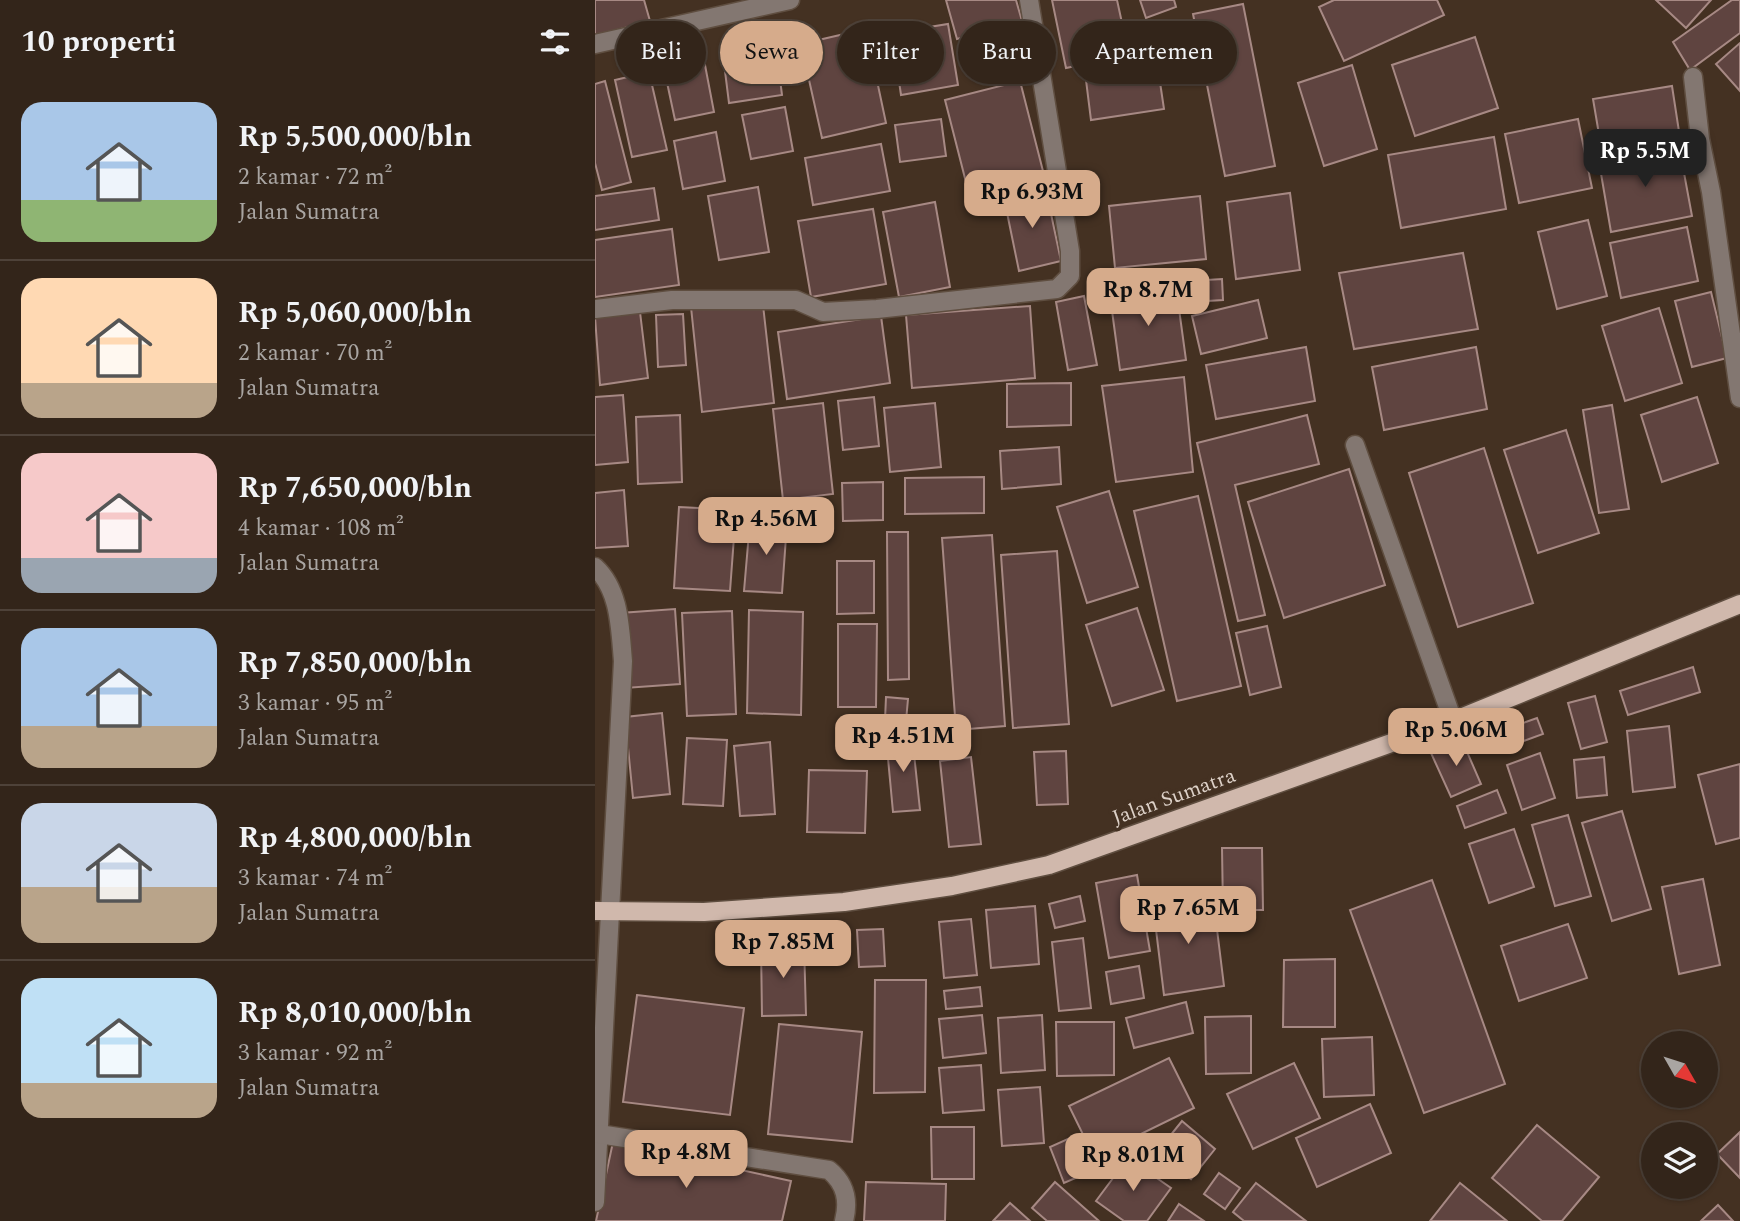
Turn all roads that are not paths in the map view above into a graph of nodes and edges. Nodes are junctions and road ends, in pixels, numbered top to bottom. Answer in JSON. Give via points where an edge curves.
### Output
{"nodes":[{"id":1,"x":790,"y":0,"type":"edge"},
{"id":2,"x":1029,"y":0,"type":"edge"},
{"id":3,"x":749,"y":5,"type":"edge"},
{"id":4,"x":595,"y":44,"type":"edge"},
{"id":5,"x":1693,"y":77,"type":"dead end"},
{"id":6,"x":595,"y":309,"type":"edge"},
{"id":7,"x":1740,"y":398,"type":"edge"},
{"id":8,"x":1355,"y":445,"type":"dead end"},
{"id":9,"x":595,"y":567,"type":"edge"},
{"id":10,"x":1740,"y":604,"type":"edge"},
{"id":11,"x":1453,"y":721,"type":"junction"},
{"id":12,"x":603,"y":911,"type":"edge"},
{"id":13,"x":599,"y":1134,"type":"junction"},
{"id":14,"x":595,"y":1202,"type":"edge"},
{"id":15,"x":844,"y":1221,"type":"edge"}],
"edges":[{"from":1,"to":3,"type":"street"},
{"from":2,"to":6,"type":"street","via":[[1070,251],[1070,276],[1057,289],[823,312],[796,300],[672,300]]},
{"from":3,"to":4,"type":"street"},
{"from":5,"to":7,"type":"street"},
{"from":8,"to":11,"type":"street"},
{"from":9,"to":12,"type":"street","via":[[608,579],[619,619],[623,661]]},
{"from":10,"to":11,"type":"main road","name":"Jalan Sumatra"},
{"from":11,"to":12,"type":"main road","name":"Jalan Sumatra","via":[[1037,868],[844,902],[704,912]]},
{"from":12,"to":13,"type":"street"},
{"from":13,"to":14,"type":"street"},
{"from":13,"to":15,"type":"street","via":[[829,1170],[848,1200]]}]}
